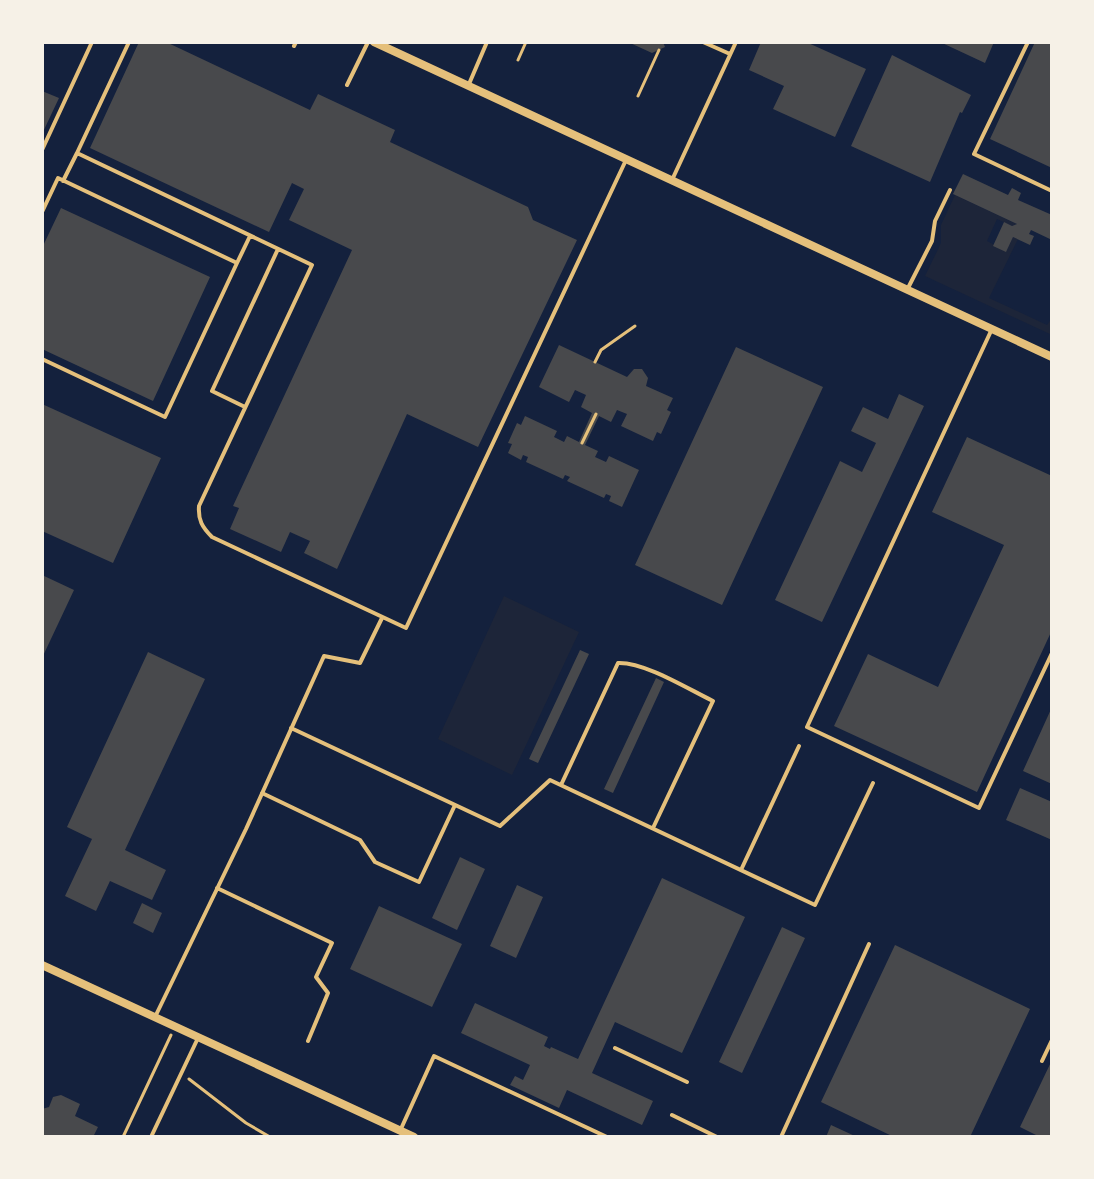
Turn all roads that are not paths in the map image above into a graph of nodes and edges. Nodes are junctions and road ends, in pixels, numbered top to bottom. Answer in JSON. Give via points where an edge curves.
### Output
{"nodes":[{"id":1,"x":92,"y":42,"type":"edge"},
{"id":2,"x":129,"y":42,"type":"edge"},
{"id":3,"x":368,"y":42,"type":"edge"},
{"id":4,"x":487,"y":42,"type":"edge"},
{"id":5,"x":703,"y":42,"type":"edge"},
{"id":6,"x":736,"y":42,"type":"edge"},
{"id":7,"x":1028,"y":42,"type":"edge"},
{"id":8,"x":380,"y":43,"type":"edge"},
{"id":9,"x":731,"y":54,"type":"junction"},
{"id":10,"x":347,"y":85,"type":"dead end"},
{"id":11,"x":468,"y":86,"type":"junction"},
{"id":12,"x":42,"y":150,"type":"edge"},
{"id":13,"x":77,"y":153,"type":"junction"},
{"id":14,"x":626,"y":159,"type":"junction"},
{"id":15,"x":672,"y":180,"type":"junction"},
{"id":16,"x":63,"y":181,"type":"junction"},
{"id":17,"x":950,"y":190,"type":"dead end"},
{"id":18,"x":1052,"y":191,"type":"edge"},
{"id":19,"x":42,"y":212,"type":"edge"},
{"id":20,"x":250,"y":235,"type":"junction"},
{"id":21,"x":278,"y":249,"type":"junction"},
{"id":22,"x":237,"y":263,"type":"junction"},
{"id":23,"x":907,"y":290,"type":"junction"},
{"id":24,"x":992,"y":330,"type":"junction"},
{"id":25,"x":1051,"y":356,"type":"edge"},
{"id":26,"x":42,"y":359,"type":"edge"},
{"id":27,"x":246,"y":407,"type":"junction"},
{"id":28,"x":383,"y":617,"type":"junction"},
{"id":29,"x":1052,"y":653,"type":"edge"},
{"id":30,"x":291,"y":728,"type":"junction"},
{"id":31,"x":799,"y":746,"type":"dead end"},
{"id":32,"x":873,"y":783,"type":"dead end"},
{"id":33,"x":561,"y":785,"type":"junction"},
{"id":34,"x":262,"y":793,"type":"junction"},
{"id":35,"x":455,"y":805,"type":"junction"},
{"id":36,"x":653,"y":828,"type":"junction"},
{"id":37,"x":741,"y":870,"type":"junction"},
{"id":38,"x":217,"y":888,"type":"junction"},
{"id":39,"x":869,"y":944,"type":"dead end"},
{"id":40,"x":42,"y":965,"type":"edge"},
{"id":41,"x":155,"y":1017,"type":"junction"},
{"id":42,"x":198,"y":1037,"type":"junction"},
{"id":43,"x":1052,"y":1040,"type":"edge"},
{"id":44,"x":308,"y":1041,"type":"dead end"},
{"id":45,"x":615,"y":1048,"type":"dead end"},
{"id":46,"x":1042,"y":1061,"type":"dead end"},
{"id":47,"x":687,"y":1082,"type":"dead end"},
{"id":48,"x":672,"y":1115,"type":"dead end"},
{"id":49,"x":400,"y":1131,"type":"junction"},
{"id":50,"x":151,"y":1137,"type":"edge"},
{"id":51,"x":414,"y":1137,"type":"edge"},
{"id":52,"x":607,"y":1137,"type":"edge"},
{"id":53,"x":717,"y":1137,"type":"edge"},
{"id":54,"x":781,"y":1137,"type":"edge"}],
"edges":[{"from":1,"to":12,"type":"lane"},
{"from":2,"to":13,"type":"lane"},
{"from":3,"to":10,"type":"lane"},
{"from":4,"to":11,"type":"lane"},
{"from":5,"to":9,"type":"lane"},
{"from":6,"to":9,"type":"lane"},
{"from":7,"to":18,"type":"lane","via":[[974,154]]},
{"from":8,"to":11,"type":"street"},
{"from":9,"to":15,"type":"lane"},
{"from":11,"to":14,"type":"street"},
{"from":13,"to":16,"type":"lane"},
{"from":13,"to":20,"type":"lane"},
{"from":14,"to":15,"type":"street"},
{"from":14,"to":28,"type":"lane","via":[[406,628]]},
{"from":15,"to":23,"type":"street"},
{"from":16,"to":19,"type":"lane","via":[[58,178]]},
{"from":16,"to":22,"type":"lane"},
{"from":17,"to":23,"type":"lane"},
{"from":20,"to":21,"type":"lane"},
{"from":20,"to":22,"type":"lane"},
{"from":21,"to":27,"type":"lane","via":[[312,265]]},
{"from":21,"to":27,"type":"lane","via":[[212,391]]},
{"from":22,"to":26,"type":"lane","via":[[165,417]]},
{"from":23,"to":24,"type":"street"},
{"from":24,"to":25,"type":"street"},
{"from":24,"to":29,"type":"lane","via":[[807,727],[979,808]]},
{"from":27,"to":28,"type":"lane","via":[[199,506],[204,528],[212,537]]},
{"from":28,"to":30,"type":"lane","via":[[360,663],[324,656]]},
{"from":30,"to":34,"type":"lane"},
{"from":30,"to":35,"type":"lane"},
{"from":31,"to":37,"type":"lane"},
{"from":32,"to":37,"type":"lane","via":[[815,905]]},
{"from":33,"to":35,"type":"lane","via":[[550,780],[500,826]]},
{"from":33,"to":36,"type":"lane"},
{"from":33,"to":36,"type":"lane","via":[[618,663],[631,663],[667,679],[713,701]]},
{"from":34,"to":35,"type":"lane","via":[[360,840],[375,862],[419,882]]},
{"from":34,"to":38,"type":"lane"},
{"from":36,"to":37,"type":"lane"},
{"from":38,"to":41,"type":"lane"},
{"from":38,"to":44,"type":"lane","via":[[332,943],[316,977],[328,993]]},
{"from":39,"to":54,"type":"lane"},
{"from":40,"to":41,"type":"street"},
{"from":41,"to":42,"type":"street"},
{"from":42,"to":49,"type":"street"},
{"from":42,"to":50,"type":"lane"},
{"from":43,"to":46,"type":"lane"},
{"from":45,"to":47,"type":"lane"},
{"from":48,"to":53,"type":"lane"},
{"from":49,"to":51,"type":"street"},
{"from":49,"to":52,"type":"lane","via":[[434,1056]]}]}
